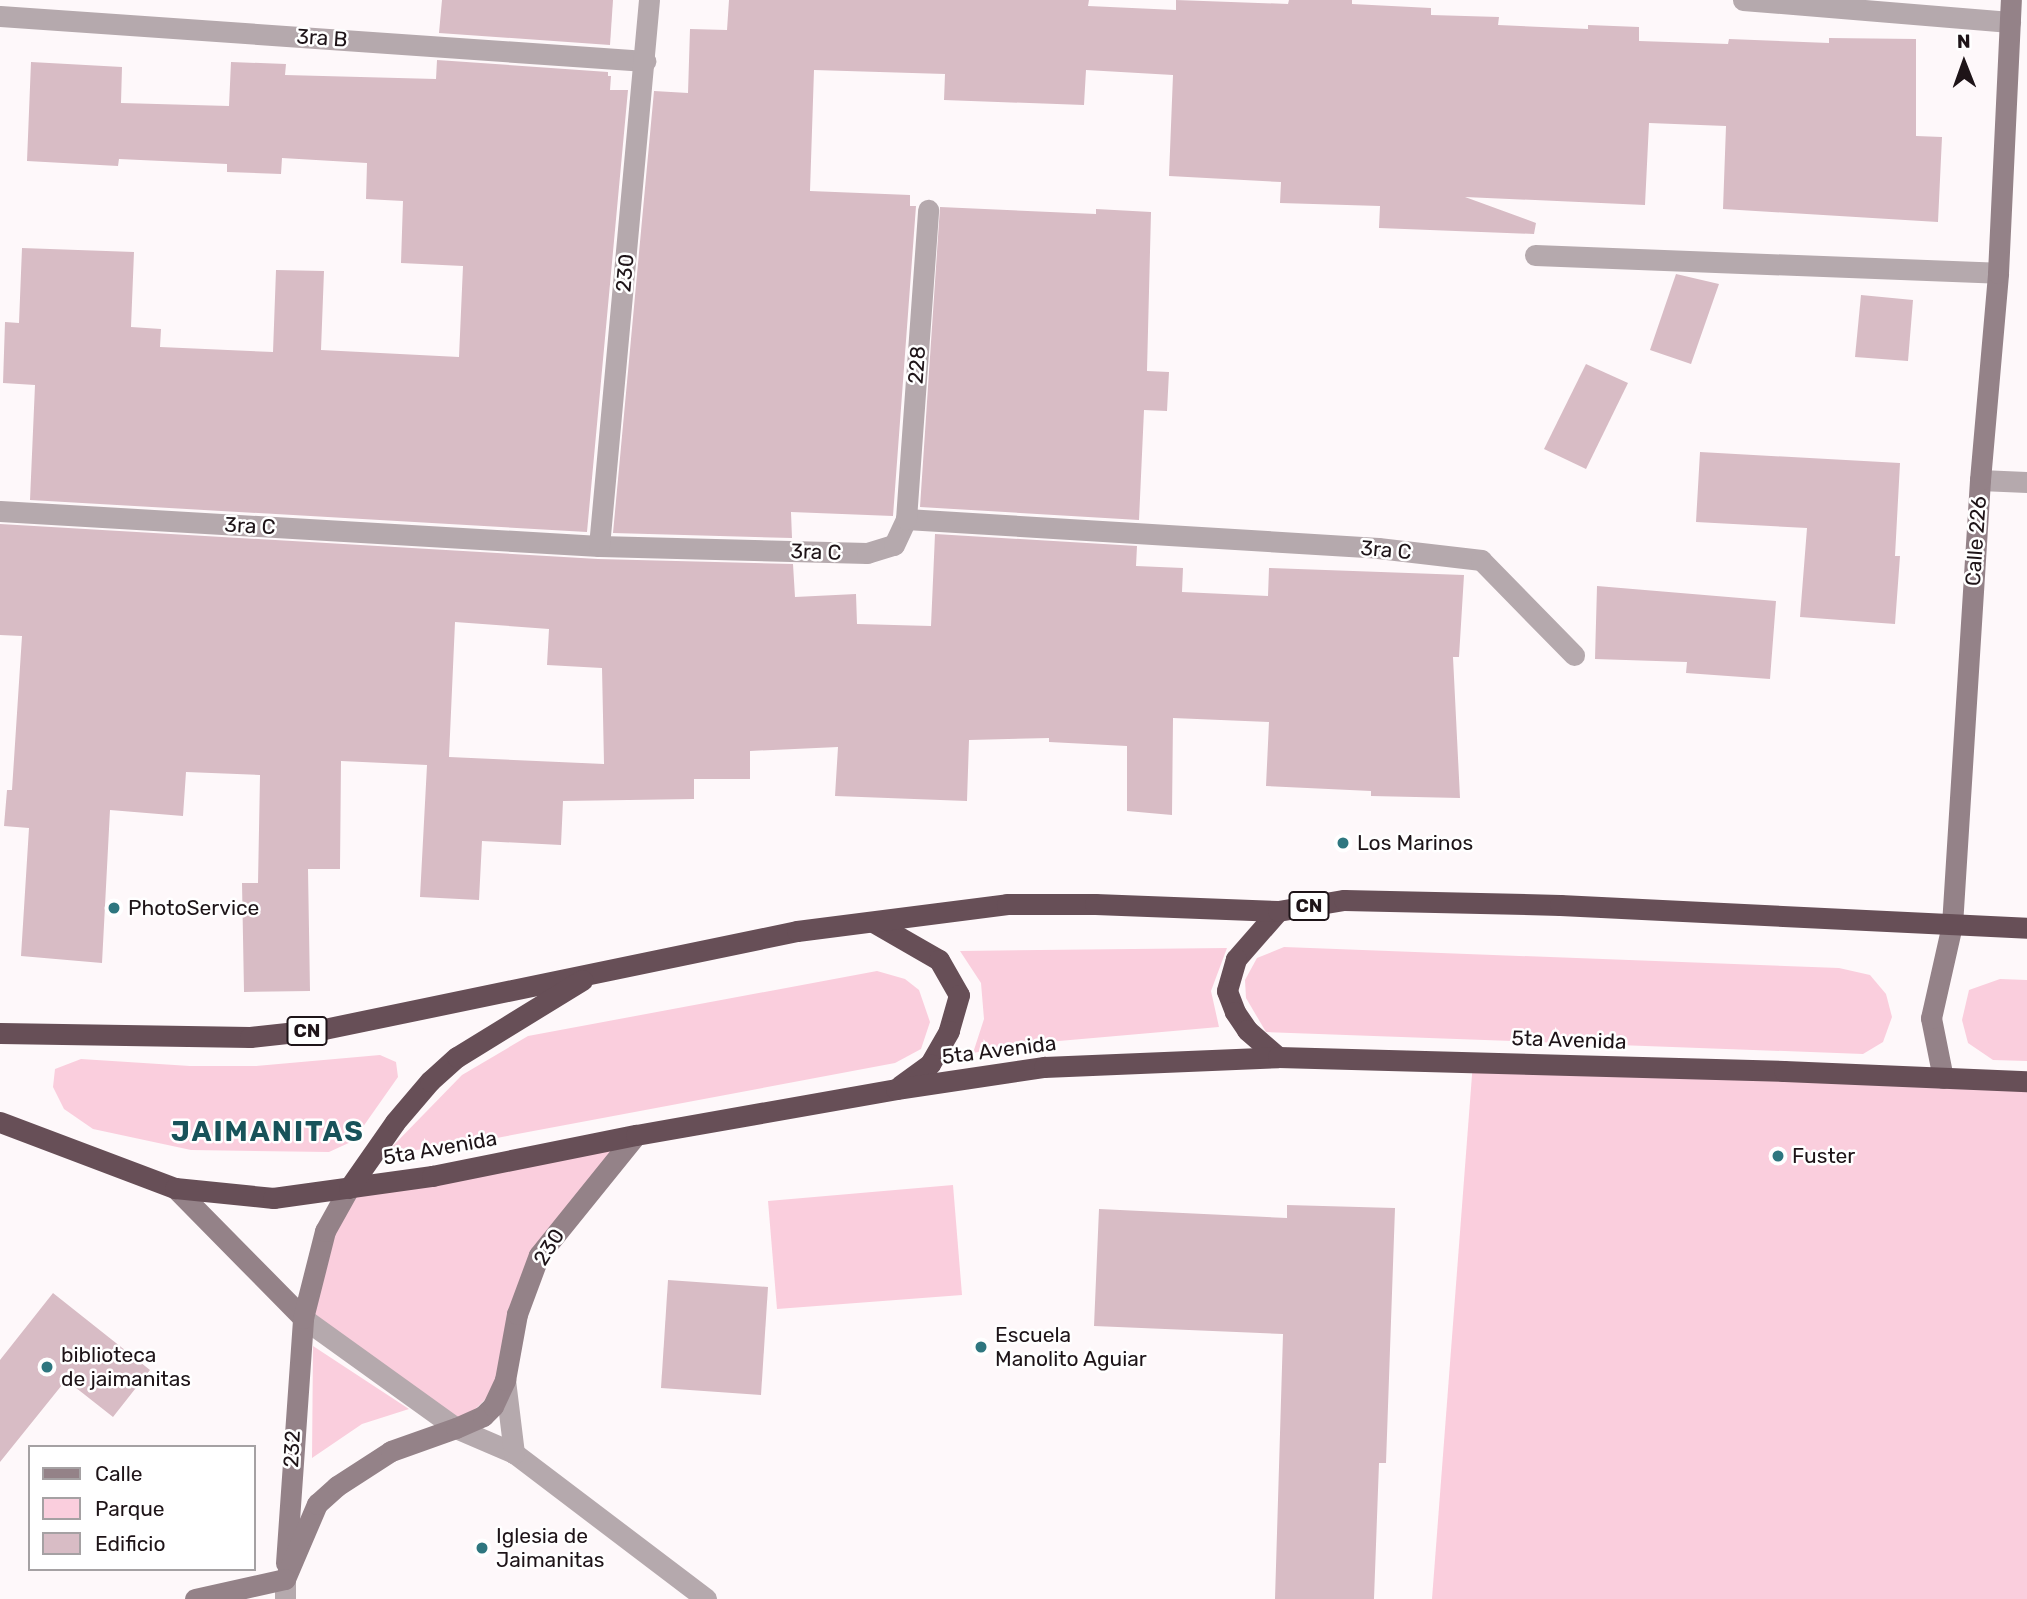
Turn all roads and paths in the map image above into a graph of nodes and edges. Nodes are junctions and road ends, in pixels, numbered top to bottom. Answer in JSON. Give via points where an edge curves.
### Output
{"nodes":[{"id":1,"x":649,"y":0,"type":"edge"},
{"id":2,"x":1743,"y":0,"type":"edge"},
{"id":3,"x":2011,"y":0,"type":"edge"},
{"id":4,"x":0,"y":16,"type":"edge"},
{"id":5,"x":2010,"y":22,"type":"junction"},
{"id":6,"x":645,"y":61,"type":"junction"},
{"id":7,"x":928,"y":210,"type":"dead end"},
{"id":8,"x":1535,"y":255,"type":"dead end"},
{"id":9,"x":1998,"y":273,"type":"junction"},
{"id":10,"x":1980,"y":480,"type":"junction"},
{"id":11,"x":2027,"y":482,"type":"edge"},
{"id":12,"x":0,"y":511,"type":"edge"},
{"id":13,"x":906,"y":519,"type":"junction"},
{"id":14,"x":599,"y":546,"type":"junction"},
{"id":15,"x":1574,"y":655,"type":"dead end"},
{"id":16,"x":1278,"y":911,"type":"junction"},
{"id":17,"x":873,"y":922,"type":"junction"},
{"id":18,"x":1952,"y":925,"type":"junction"},
{"id":19,"x":2027,"y":928,"type":"edge"},
{"id":20,"x":596,"y":972,"type":"junction"},
{"id":21,"x":4,"y":1029,"type":"edge"},
{"id":22,"x":1278,"y":1057,"type":"junction"},
{"id":23,"x":1943,"y":1078,"type":"junction"},
{"id":24,"x":2027,"y":1082,"type":"edge"},
{"id":25,"x":896,"y":1089,"type":"junction"},
{"id":26,"x":0,"y":1122,"type":"edge"},
{"id":27,"x":636,"y":1135,"type":"junction"},
{"id":28,"x":175,"y":1188,"type":"junction"},
{"id":29,"x":349,"y":1188,"type":"junction"},
{"id":30,"x":303,"y":1318,"type":"junction"},
{"id":31,"x":505,"y":1380,"type":"junction"},
{"id":32,"x":456,"y":1427,"type":"junction"},
{"id":33,"x":514,"y":1453,"type":"junction"},
{"id":34,"x":285,"y":1589,"type":"edge"},
{"id":35,"x":195,"y":1599,"type":"edge"},
{"id":36,"x":706,"y":1599,"type":"edge"}],
"edges":[{"from":1,"to":6,"type":"street","name":"230"},
{"from":2,"to":5,"type":"street"},
{"from":3,"to":5,"type":"street","name":"Calle 226"},
{"from":4,"to":6,"type":"street","name":"3ra B"},
{"from":5,"to":9,"type":"street","name":"Calle 226"},
{"from":6,"to":14,"type":"street","name":"230"},
{"from":7,"to":13,"type":"street","name":"228"},
{"from":8,"to":9,"type":"street"},
{"from":9,"to":10,"type":"street","name":"Calle 226"},
{"from":10,"to":11,"type":"street"},
{"from":10,"to":18,"type":"street","name":"Calle 226"},
{"from":12,"to":14,"type":"street","name":"3ra C"},
{"from":13,"to":14,"type":"street","name":"3ra C","via":[[894,545],[867,553]]},
{"from":13,"to":15,"type":"street","name":"3ra C","via":[[1378,548],[1481,560]]},
{"from":16,"to":17,"type":"highway","number":"CN","via":[[1007,904]]},
{"from":16,"to":18,"type":"highway","number":"CN","via":[[1344,900],[1546,904]]},
{"from":16,"to":22,"type":"highway","via":[[1236,959],[1227,991],[1247,1030]]},
{"from":17,"to":20,"type":"highway","number":"CN","via":[[797,931]]},
{"from":17,"to":25,"type":"highway","via":[[939,960],[959,995],[949,1031],[930,1064]]},
{"from":18,"to":19,"type":"highway","number":"CN"},
{"from":18,"to":23,"type":"street","name":"Calle 226","via":[[1931,1018]]},
{"from":20,"to":21,"type":"highway","number":"CN","via":[[324,1029],[263,1036]]},
{"from":20,"to":29,"type":"highway","via":[[457,1057],[395,1122]]},
{"from":22,"to":23,"type":"highway","name":"5ta Avenida"},
{"from":22,"to":25,"type":"highway","name":"5ta Avenida","via":[[1044,1067]]},
{"from":23,"to":24,"type":"highway","name":"5ta Avenida"},
{"from":25,"to":27,"type":"highway","name":"5ta Avenida"},
{"from":26,"to":28,"type":"highway","name":"5ta Avenida"},
{"from":27,"to":29,"type":"highway","name":"5ta Avenida"},
{"from":27,"to":31,"type":"street","name":"230","via":[[539,1255],[517,1314]]},
{"from":28,"to":29,"type":"highway","name":"5ta Avenida","via":[[273,1198]]},
{"from":28,"to":30,"type":"street"},
{"from":29,"to":30,"type":"street","name":"232","via":[[325,1231]]},
{"from":30,"to":32,"type":"street"},
{"from":30,"to":34,"type":"street","name":"232"},
{"from":31,"to":32,"type":"street","name":"230","via":[[483,1416]]},
{"from":31,"to":33,"type":"street","name":"230"},
{"from":32,"to":33,"type":"street"},
{"from":32,"to":34,"type":"street","via":[[391,1451],[317,1504]]},
{"from":33,"to":36,"type":"street"},
{"from":34,"to":35,"type":"street"}]}
